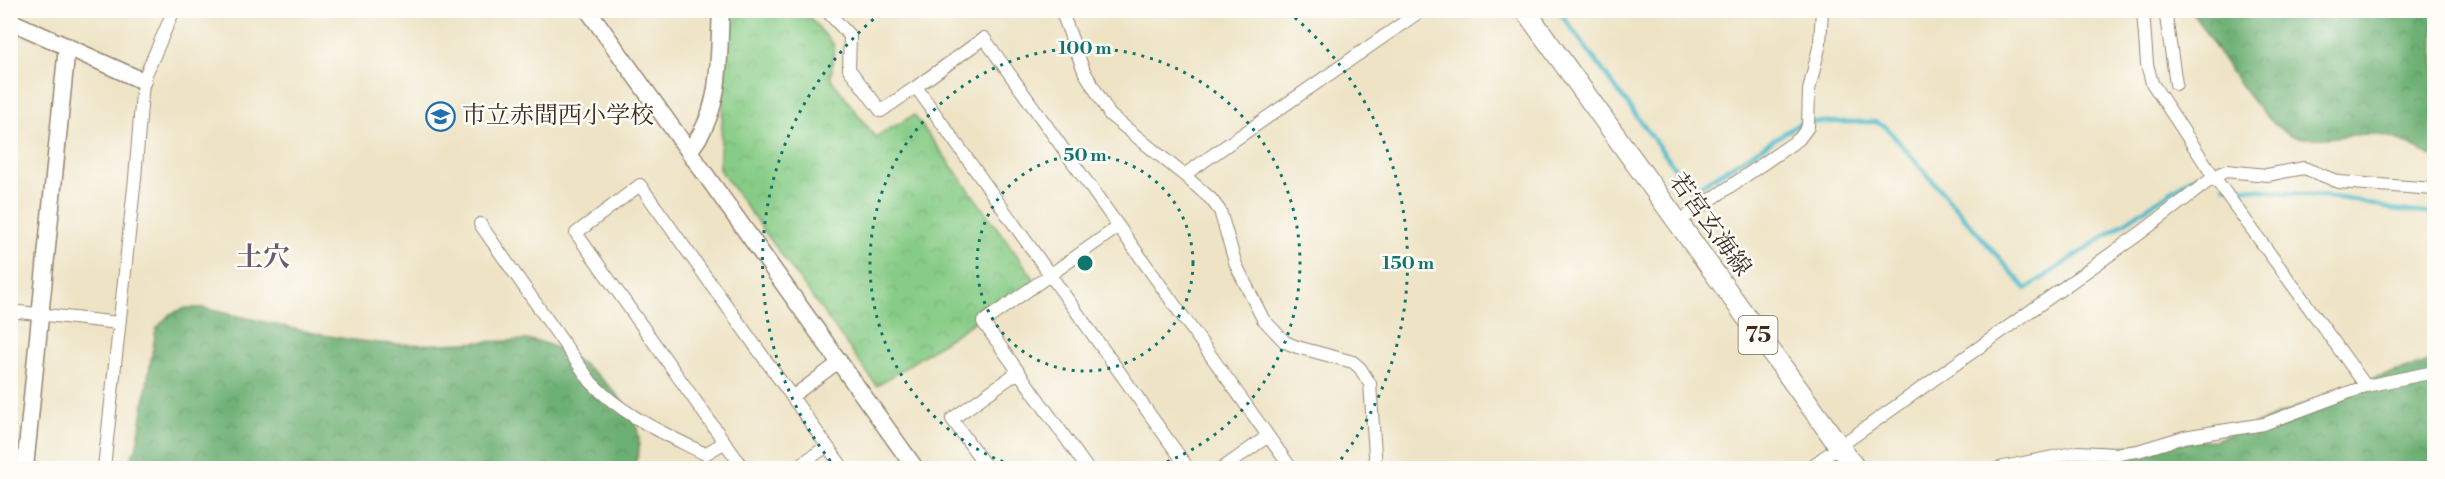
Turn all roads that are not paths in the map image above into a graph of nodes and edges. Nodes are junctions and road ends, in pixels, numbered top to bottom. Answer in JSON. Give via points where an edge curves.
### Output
{"nodes":[{"id":1,"x":174,"y":10,"type":"edge"},
{"id":2,"x":588,"y":10,"type":"edge"},
{"id":3,"x":721,"y":10,"type":"edge"},
{"id":4,"x":826,"y":10,"type":"edge"},
{"id":5,"x":1060,"y":10,"type":"edge"},
{"id":6,"x":1422,"y":10,"type":"edge"},
{"id":7,"x":1525,"y":10,"type":"edge"},
{"id":8,"x":1822,"y":10,"type":"edge"},
{"id":9,"x":2143,"y":10,"type":"edge"},
{"id":10,"x":2165,"y":10,"type":"edge"},
{"id":11,"x":10,"y":21,"type":"edge"},
{"id":12,"x":67,"y":46,"type":"junction"},
{"id":13,"x":142,"y":81,"type":"junction"},
{"id":14,"x":2176,"y":84,"type":"dead end"},
{"id":15,"x":916,"y":87,"type":"junction"},
{"id":16,"x":689,"y":151,"type":"junction"},
{"id":17,"x":1184,"y":175,"type":"junction"},
{"id":18,"x":2214,"y":177,"type":"junction"},
{"id":19,"x":2434,"y":189,"type":"edge"},
{"id":20,"x":1677,"y":223,"type":"junction"},
{"id":21,"x":480,"y":224,"type":"dead end"},
{"id":22,"x":1118,"y":227,"type":"junction"},
{"id":23,"x":1050,"y":276,"type":"junction"},
{"id":24,"x":10,"y":311,"type":"edge"},
{"id":25,"x":40,"y":314,"type":"junction"},
{"id":26,"x":119,"y":323,"type":"junction"},
{"id":27,"x":839,"y":362,"type":"junction"},
{"id":28,"x":1018,"y":372,"type":"junction"},
{"id":29,"x":2434,"y":372,"type":"edge"},
{"id":30,"x":2367,"y":386,"type":"junction"},
{"id":31,"x":793,"y":396,"type":"junction"},
{"id":32,"x":1268,"y":436,"type":"junction"},
{"id":33,"x":725,"y":442,"type":"junction"},
{"id":34,"x":827,"y":446,"type":"junction"},
{"id":35,"x":1839,"y":446,"type":"junction"},
{"id":36,"x":25,"y":468,"type":"edge"},
{"id":37,"x":104,"y":468,"type":"edge"},
{"id":38,"x":743,"y":468,"type":"edge"},
{"id":39,"x":796,"y":468,"type":"edge"},
{"id":40,"x":843,"y":468,"type":"edge"},
{"id":41,"x":915,"y":468,"type":"edge"},
{"id":42,"x":987,"y":468,"type":"edge"},
{"id":43,"x":1088,"y":468,"type":"edge"},
{"id":44,"x":1188,"y":468,"type":"edge"},
{"id":45,"x":1223,"y":468,"type":"edge"},
{"id":46,"x":1291,"y":468,"type":"edge"},
{"id":47,"x":1376,"y":468,"type":"edge"},
{"id":48,"x":1809,"y":468,"type":"edge"},
{"id":49,"x":1855,"y":468,"type":"edge"},
{"id":50,"x":2000,"y":468,"type":"edge"}],
"edges":[{"from":1,"to":13,"type":"street"},
{"from":2,"to":16,"type":"street"},
{"from":3,"to":16,"type":"street","via":[[713,109],[702,135]]},
{"from":4,"to":15,"type":"street","via":[[850,36],[849,69],[881,111]]},
{"from":5,"to":17,"type":"street","via":[[1084,71],[1110,115]]},
{"from":6,"to":17,"type":"street"},
{"from":7,"to":20,"type":"main road","name":"若宮玄海線","number":"75"},
{"from":8,"to":20,"type":"street","via":[[1820,43],[1809,90],[1808,128],[1799,139]]},
{"from":9,"to":18,"type":"street","via":[[2152,83]]},
{"from":10,"to":14,"type":"street"},
{"from":11,"to":12,"type":"street"},
{"from":12,"to":13,"type":"street"},
{"from":12,"to":25,"type":"street"},
{"from":13,"to":26,"type":"street"},
{"from":15,"to":22,"type":"street","via":[[984,38]]},
{"from":15,"to":23,"type":"street"},
{"from":16,"to":27,"type":"street"},
{"from":17,"to":47,"type":"street","via":[[1220,212],[1236,265],[1263,320],[1285,342],[1353,362],[1360,368],[1370,384]]},
{"from":18,"to":19,"type":"street","via":[[2226,171],[2267,176],[2304,168],[2339,182]]},
{"from":18,"to":30,"type":"street"},
{"from":18,"to":35,"type":"street"},
{"from":20,"to":35,"type":"main road","name":"若宮玄海線","number":"75"},
{"from":21,"to":33,"type":"street","via":[[591,382],[608,400],[705,454]]},
{"from":22,"to":23,"type":"street"},
{"from":22,"to":32,"type":"street"},
{"from":23,"to":28,"type":"street","via":[[983,322]]},
{"from":23,"to":44,"type":"street"},
{"from":24,"to":25,"type":"street"},
{"from":25,"to":26,"type":"street"},
{"from":25,"to":36,"type":"street"},
{"from":26,"to":37,"type":"street"},
{"from":27,"to":31,"type":"street"},
{"from":27,"to":41,"type":"street"},
{"from":28,"to":42,"type":"street","via":[[952,419]]},
{"from":28,"to":43,"type":"street"},
{"from":29,"to":30,"type":"street"},
{"from":30,"to":50,"type":"street","via":[[2264,424],[2184,437],[2138,451],[2078,452]]},
{"from":31,"to":33,"type":"street","via":[[640,185],[576,233]]},
{"from":31,"to":34,"type":"street"},
{"from":32,"to":45,"type":"street"},
{"from":32,"to":46,"type":"street"},
{"from":33,"to":38,"type":"street"},
{"from":34,"to":39,"type":"street"},
{"from":34,"to":40,"type":"street"},
{"from":35,"to":48,"type":"street"},
{"from":35,"to":49,"type":"main road","name":"若宮玄海線","number":"75"}]}
